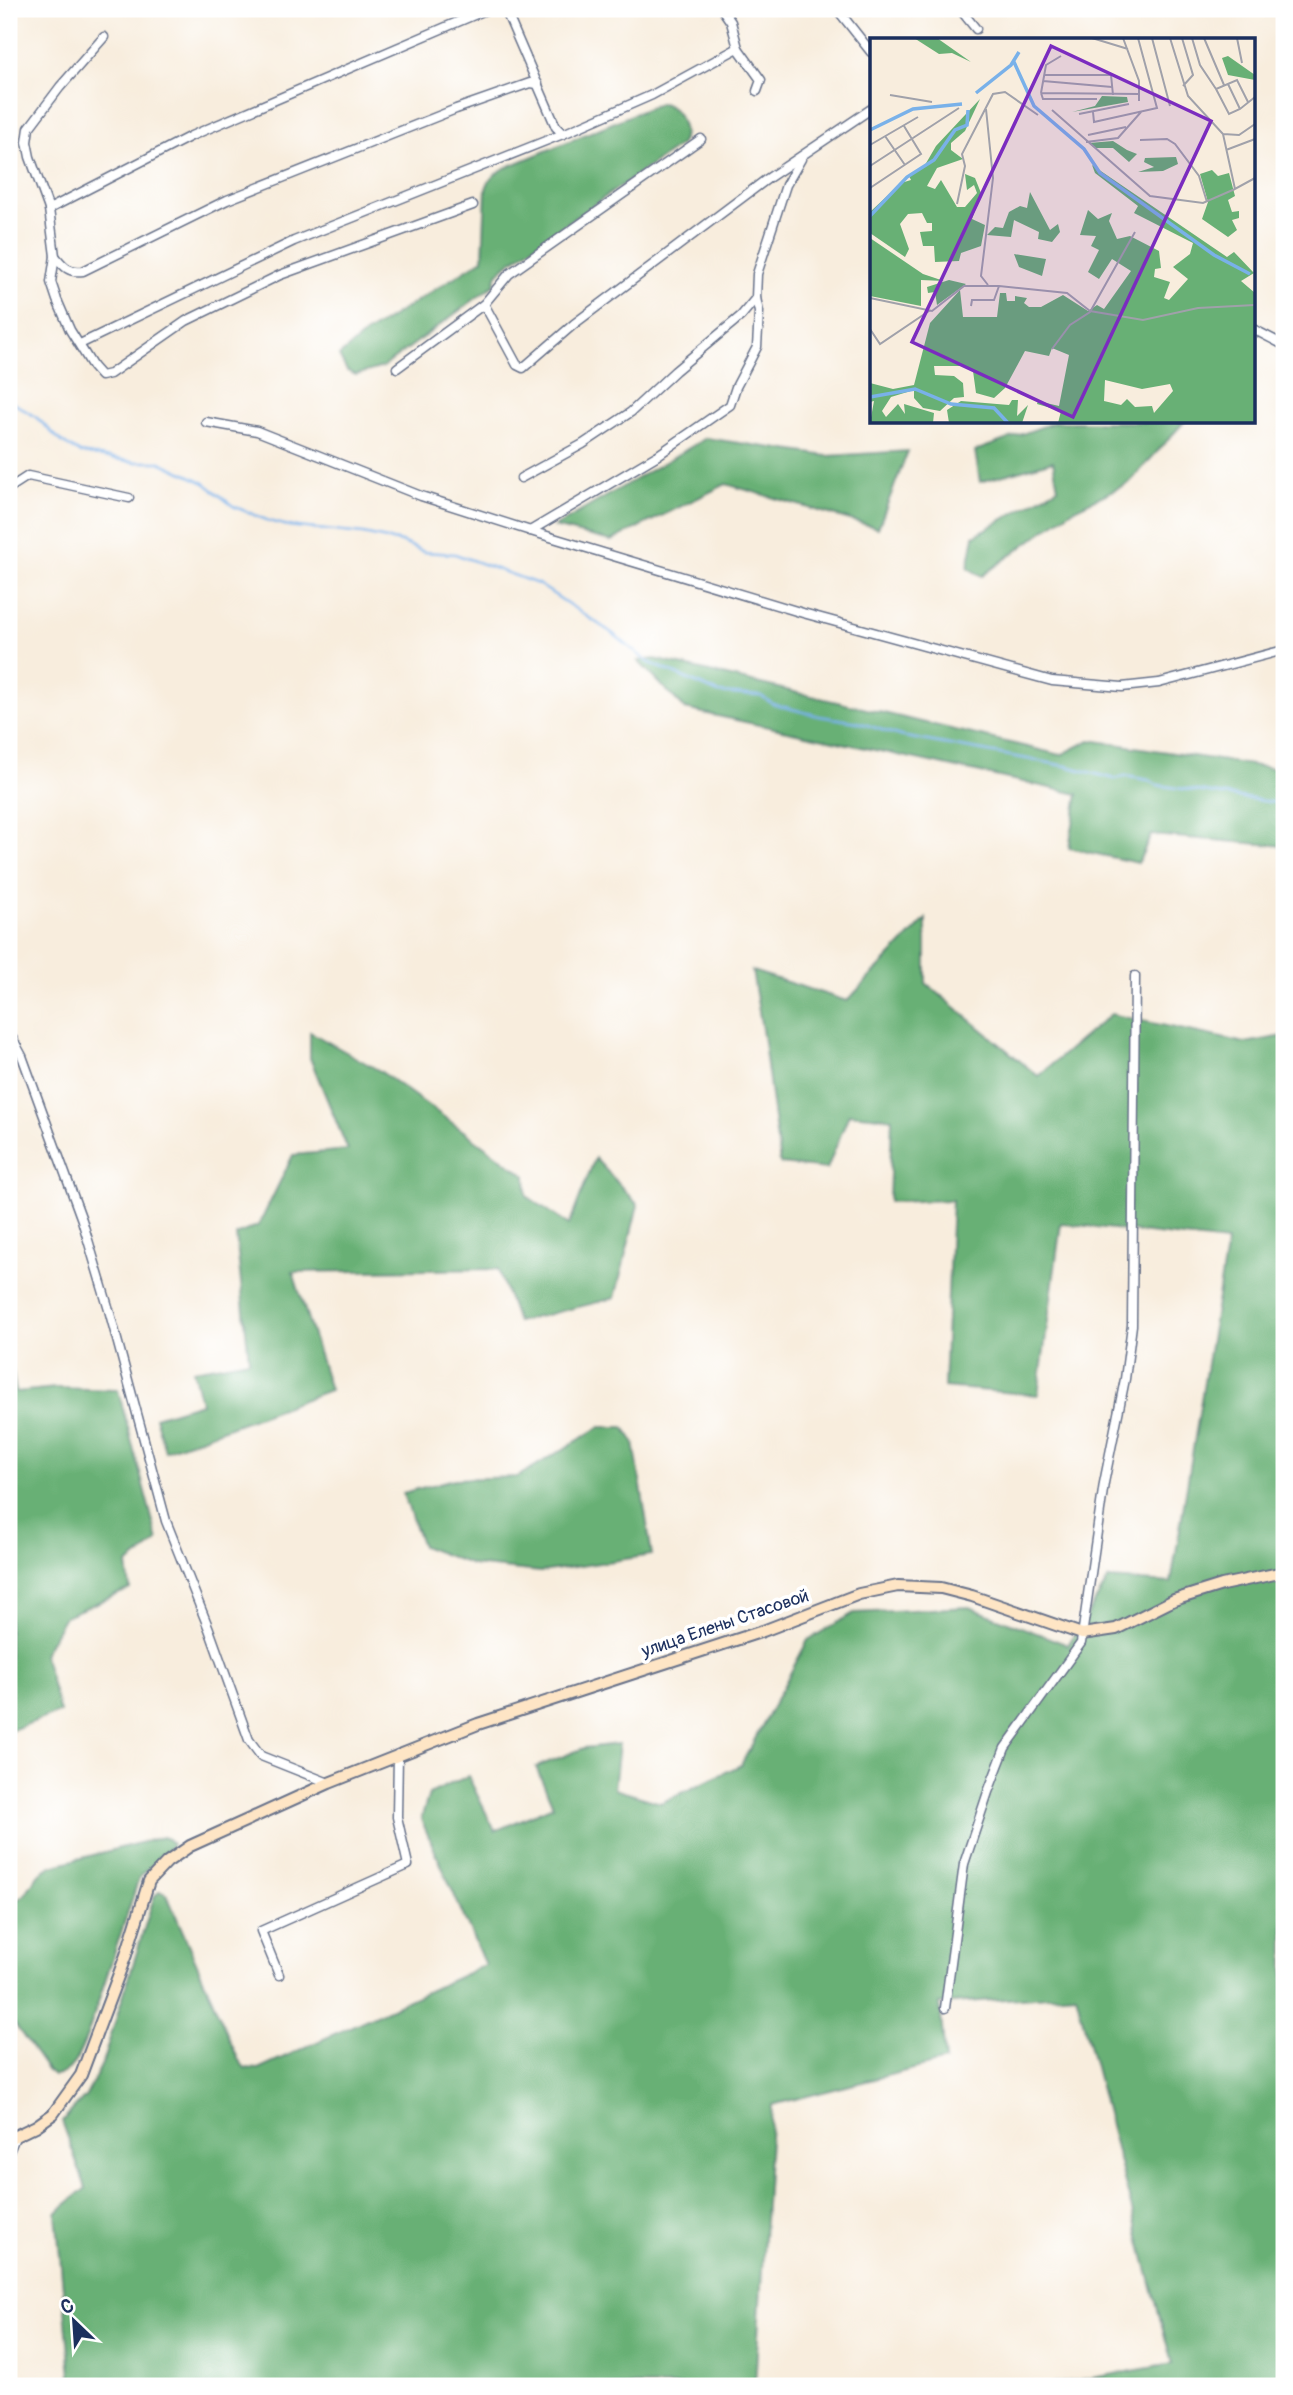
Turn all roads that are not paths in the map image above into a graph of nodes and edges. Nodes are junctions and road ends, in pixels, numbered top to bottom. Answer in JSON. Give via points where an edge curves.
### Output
{"nodes":[{"id":1,"x":488,"y":9,"type":"edge"},
{"id":2,"x":505,"y":9,"type":"edge"},
{"id":3,"x":722,"y":9,"type":"edge"},
{"id":4,"x":837,"y":9,"type":"edge"},
{"id":5,"x":960,"y":9,"type":"edge"},
{"id":6,"x":976,"y":29,"type":"dead end"},
{"id":7,"x":104,"y":37,"type":"dead end"},
{"id":8,"x":738,"y":48,"type":"junction"},
{"id":9,"x":870,"y":51,"type":"edge"},
{"id":10,"x":538,"y":84,"type":"junction"},
{"id":11,"x":757,"y":91,"type":"dead end"},
{"id":12,"x":870,"y":110,"type":"edge"},
{"id":13,"x":564,"y":134,"type":"junction"},
{"id":14,"x":701,"y":139,"type":"dead end"},
{"id":15,"x":803,"y":156,"type":"junction"},
{"id":16,"x":473,"y":205,"type":"dead end"},
{"id":17,"x":49,"y":209,"type":"junction"},
{"id":18,"x":55,"y":256,"type":"junction"},
{"id":19,"x":756,"y":298,"type":"junction"},
{"id":20,"x":484,"y":304,"type":"junction"},
{"id":21,"x":1254,"y":329,"type":"edge"},
{"id":22,"x":80,"y":344,"type":"junction"},
{"id":23,"x":1284,"y":345,"type":"edge"},
{"id":24,"x":397,"y":368,"type":"dead end"},
{"id":25,"x":206,"y":422,"type":"dead end"},
{"id":26,"x":521,"y":478,"type":"dead end"},
{"id":27,"x":9,"y":486,"type":"edge"},
{"id":28,"x":129,"y":498,"type":"dead end"},
{"id":29,"x":530,"y":531,"type":"junction"},
{"id":30,"x":1284,"y":650,"type":"edge"},
{"id":31,"x":1135,"y":976,"type":"dead end"},
{"id":32,"x":9,"y":1032,"type":"edge"},
{"id":33,"x":1284,"y":1572,"type":"edge"},
{"id":34,"x":1082,"y":1634,"type":"junction"},
{"id":35,"x":398,"y":1754,"type":"junction"},
{"id":36,"x":329,"y":1783,"type":"junction"},
{"id":37,"x":279,"y":1975,"type":"dead end"},
{"id":38,"x":945,"y":2008,"type":"dead end"},
{"id":39,"x":12,"y":2138,"type":"edge"},
{"id":40,"x":9,"y":2152,"type":"edge"}],
"edges":[{"from":1,"to":17,"type":"street","via":[[191,136]]},
{"from":2,"to":10,"type":"street"},
{"from":3,"to":8,"type":"street"},
{"from":4,"to":9,"type":"street"},
{"from":5,"to":6,"type":"street"},
{"from":7,"to":17,"type":"street","via":[[29,128],[30,157]]},
{"from":8,"to":11,"type":"street","via":[[761,80]]},
{"from":8,"to":13,"type":"street","via":[[652,95]]},
{"from":10,"to":13,"type":"street","via":[[556,127]]},
{"from":10,"to":18,"type":"street","via":[[456,109],[227,200],[83,271],[65,268]]},
{"from":12,"to":15,"type":"street"},
{"from":13,"to":22,"type":"street","via":[[294,241]]},
{"from":14,"to":20,"type":"street","via":[[509,274]]},
{"from":15,"to":19,"type":"street","via":[[786,185],[757,274]]},
{"from":15,"to":20,"type":"street","via":[[574,324],[523,369]]},
{"from":16,"to":22,"type":"street","via":[[280,275],[186,321],[110,374],[102,376],[93,367]]},
{"from":17,"to":18,"type":"street"},
{"from":18,"to":22,"type":"street","via":[[51,282]]},
{"from":19,"to":26,"type":"street","via":[[631,412]]},
{"from":19,"to":29,"type":"street","via":[[760,312],[757,347],[730,405],[658,455]]},
{"from":20,"to":24,"type":"street"},
{"from":21,"to":23,"type":"street"},
{"from":25,"to":29,"type":"street","via":[[257,431],[421,496]]},
{"from":27,"to":28,"type":"street","via":[[28,476]]},
{"from":29,"to":30,"type":"street","via":[[1052,681],[1122,687],[1159,684]]},
{"from":31,"to":34,"type":"street","via":[[1132,1325]]},
{"from":32,"to":36,"type":"street","via":[[82,1220],[166,1521],[249,1740],[261,1756]]},
{"from":33,"to":34,"type":"main road","name":"улица Елены Стасовой","via":[[1222,1585],[1174,1601],[1116,1629]]},
{"from":34,"to":35,"type":"main road","name":"улица Елены Стасовой","via":[[972,1596],[941,1588],[898,1586],[859,1594]]},
{"from":34,"to":38,"type":"street","via":[[1081,1643],[1005,1748],[988,1792],[964,1864]]},
{"from":35,"to":36,"type":"main road","name":"улица Елены Стасовой"},
{"from":35,"to":37,"type":"street","via":[[397,1817],[408,1865],[261,1931]]},
{"from":36,"to":39,"type":"main road","name":"улица Елены Стасовой","via":[[190,1846],[149,1881],[81,2075],[53,2114]]},
{"from":39,"to":40,"type":"street"}]}
